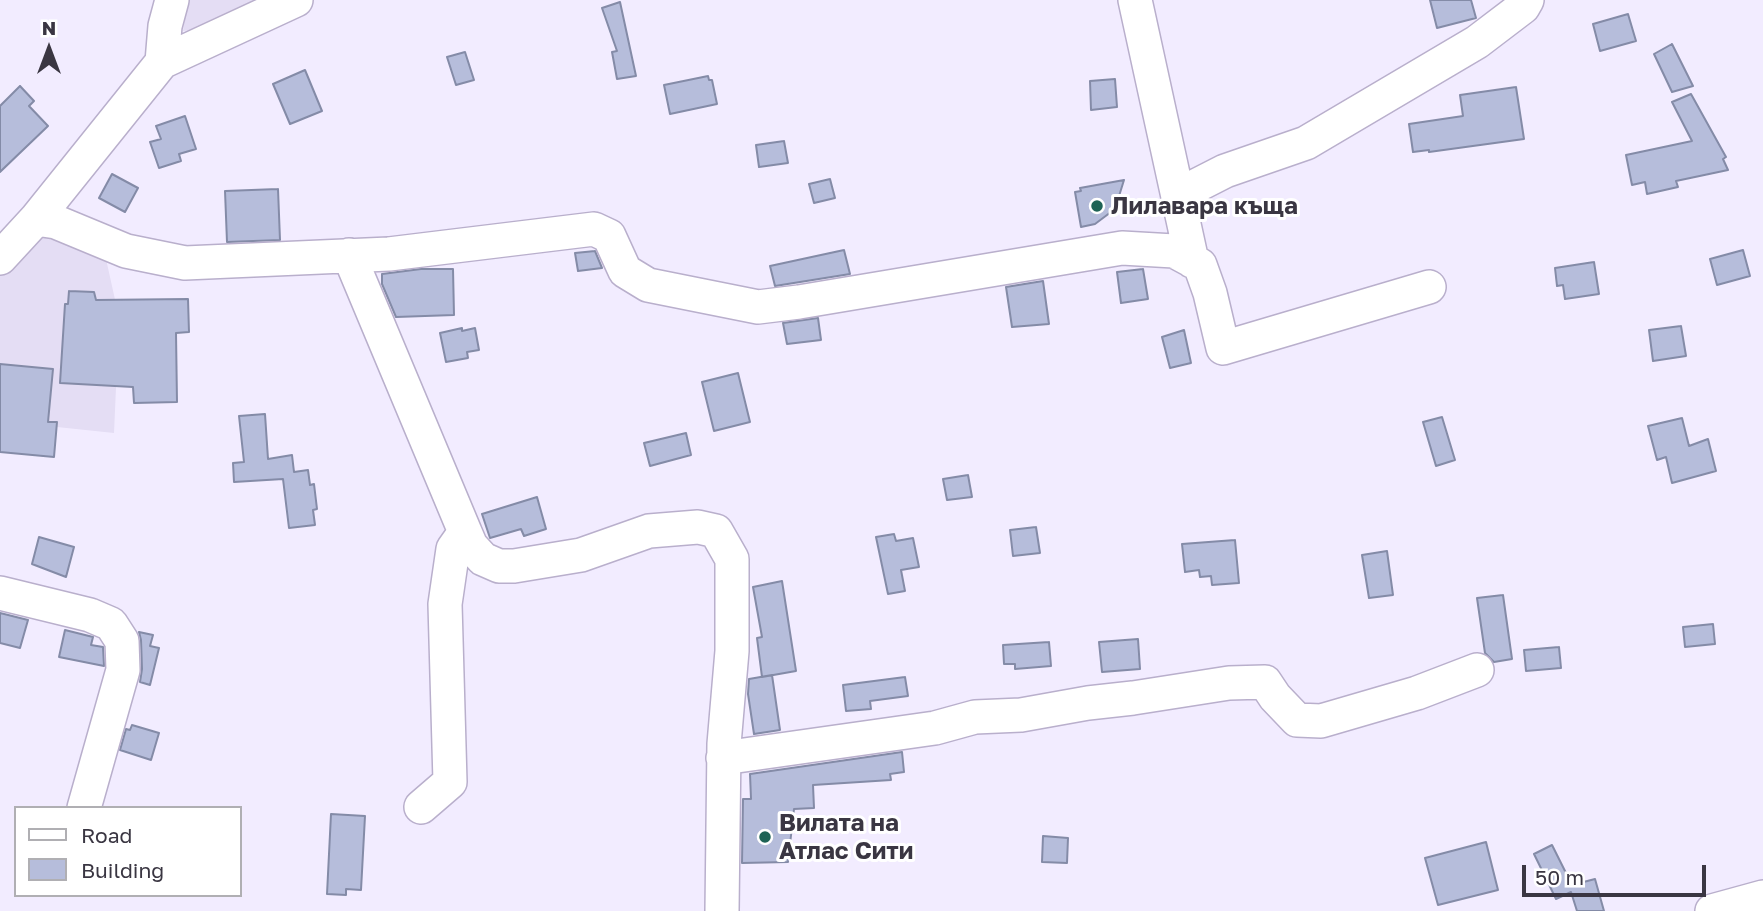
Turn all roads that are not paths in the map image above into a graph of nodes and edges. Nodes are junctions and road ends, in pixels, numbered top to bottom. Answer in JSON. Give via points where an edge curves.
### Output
{"nodes":[{"id":1,"x":172,"y":0,"type":"edge"},
{"id":2,"x":296,"y":0,"type":"edge"},
{"id":3,"x":1135,"y":0,"type":"edge"},
{"id":4,"x":1527,"y":0,"type":"edge"},
{"id":5,"x":162,"y":62,"type":"junction"},
{"id":6,"x":1178,"y":195,"type":"junction"},
{"id":7,"x":36,"y":219,"type":"junction"},
{"id":8,"x":349,"y":255,"type":"junction"},
{"id":9,"x":0,"y":258,"type":"edge"},
{"id":10,"x":1192,"y":261,"type":"junction"},
{"id":11,"x":1429,"y":287,"type":"dead end"},
{"id":12,"x":465,"y":532,"type":"junction"},
{"id":13,"x":0,"y":593,"type":"edge"},
{"id":14,"x":1477,"y":670,"type":"dead end"},
{"id":15,"x":723,"y":758,"type":"junction"},
{"id":16,"x":84,"y":806,"type":"edge"},
{"id":17,"x":421,"y":807,"type":"dead end"},
{"id":18,"x":1763,"y":897,"type":"edge"},
{"id":19,"x":722,"y":911,"type":"edge"},
{"id":20,"x":1712,"y":911,"type":"edge"}],
"edges":[{"from":1,"to":5,"type":"street"},
{"from":2,"to":5,"type":"street"},
{"from":3,"to":6,"type":"street"},
{"from":4,"to":6,"type":"street","via":[[1478,42],[1306,143],[1225,171]]},
{"from":5,"to":7,"type":"street"},
{"from":6,"to":10,"type":"street"},
{"from":7,"to":8,"type":"street","via":[[56,222],[125,251],[185,263]]},
{"from":7,"to":9,"type":"street"},
{"from":8,"to":10,"type":"street","via":[[594,229],[609,236],[625,271],[648,285],[758,307],[1122,248],[1174,251]]},
{"from":8,"to":12,"type":"street"},
{"from":10,"to":11,"type":"street","via":[[1200,265],[1210,293],[1223,348]]},
{"from":12,"to":15,"type":"street","via":[[483,559],[514,566],[581,555],[649,531],[698,527],[716,531],[732,559],[732,651]]},
{"from":12,"to":17,"type":"street","via":[[453,549],[445,604],[450,782]]},
{"from":13,"to":16,"type":"street","via":[[90,615],[111,625],[122,641],[123,670]]},
{"from":14,"to":15,"type":"street","via":[[1321,721],[1297,720],[1265,682],[1229,683],[1021,715],[975,717],[934,728]]},
{"from":15,"to":19,"type":"street"},
{"from":18,"to":20,"type":"street"}]}
